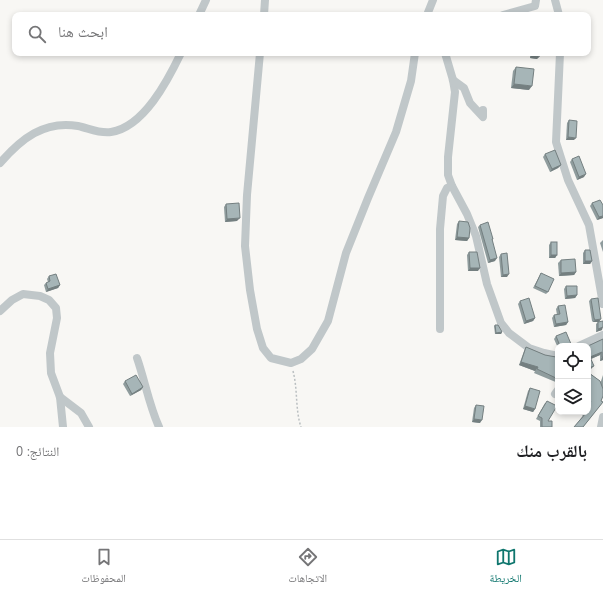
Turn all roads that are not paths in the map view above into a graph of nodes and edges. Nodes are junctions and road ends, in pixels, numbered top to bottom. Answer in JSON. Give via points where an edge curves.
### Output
{"nodes":[{"id":1,"x":206,"y":0,"type":"edge"},
{"id":2,"x":265,"y":0,"type":"edge"},
{"id":3,"x":536,"y":0,"type":"edge"},
{"id":4,"x":555,"y":0,"type":"edge"},
{"id":5,"x":433,"y":3,"type":"edge"},
{"id":6,"x":200,"y":12,"type":"edge"},
{"id":7,"x":264,"y":12,"type":"edge"},
{"id":8,"x":428,"y":12,"type":"edge"},
{"id":9,"x":514,"y":12,"type":"edge"},
{"id":10,"x":558,"y":12,"type":"edge"},
{"id":11,"x":179,"y":56,"type":"edge"},
{"id":12,"x":260,"y":56,"type":"edge"},
{"id":13,"x":415,"y":56,"type":"edge"},
{"id":14,"x":446,"y":56,"type":"edge"},
{"id":15,"x":560,"y":56,"type":"edge"},
{"id":16,"x":453,"y":80,"type":"junction"},
{"id":17,"x":483,"y":110,"type":"dead end"},
{"id":18,"x":0,"y":163,"type":"edge"},
{"id":19,"x":452,"y":186,"type":"junction"},
{"id":20,"x":603,"y":304,"type":"edge"},
{"id":21,"x":0,"y":311,"type":"edge"},
{"id":22,"x":440,"y":329,"type":"dead end"},
{"id":23,"x":603,"y":336,"type":"edge"},
{"id":24,"x":586,"y":343,"type":"edge"},
{"id":25,"x":555,"y":355,"type":"edge"},
{"id":26,"x":137,"y":358,"type":"dead end"},
{"id":27,"x":60,"y":397,"type":"junction"},
{"id":28,"x":603,"y":417,"type":"edge"},
{"id":29,"x":63,"y":427,"type":"edge"},
{"id":30,"x":89,"y":427,"type":"edge"},
{"id":31,"x":159,"y":427,"type":"edge"},
{"id":32,"x":601,"y":427,"type":"edge"}],
"edges":[{"from":1,"to":6,"type":"street"},
{"from":2,"to":7,"type":"street"},
{"from":3,"to":9,"type":"street","via":[[535,6]]},
{"from":4,"to":10,"type":"street"},
{"from":5,"to":8,"type":"street"},
{"from":11,"to":18,"type":"street","via":[[157,98],[135,120],[119,130],[109,132],[62,124],[48,127],[20,142]]},
{"from":12,"to":13,"type":"street","via":[[245,246],[250,290],[263,348],[270,358],[290,363],[301,359],[312,349],[328,321],[346,253],[396,132],[411,81]]},
{"from":14,"to":16,"type":"street"},
{"from":15,"to":20,"type":"street","via":[[556,142],[568,180],[589,225]]},
{"from":16,"to":17,"type":"street","via":[[464,88],[470,103],[483,117]]},
{"from":16,"to":19,"type":"street","via":[[455,92],[448,157],[448,175]]},
{"from":19,"to":22,"type":"street","via":[[447,188],[443,196],[440,229]]},
{"from":19,"to":25,"type":"street","via":[[476,236],[487,284],[501,323],[509,333],[529,348]]},
{"from":21,"to":27,"type":"street","via":[[23,294],[40,296],[49,300],[56,308],[57,318],[50,353],[51,373]]},
{"from":23,"to":24,"type":"street"},
{"from":26,"to":31,"type":"street"},
{"from":27,"to":29,"type":"street"},
{"from":27,"to":30,"type":"street","via":[[81,413]]},
{"from":28,"to":32,"type":"street"}]}
